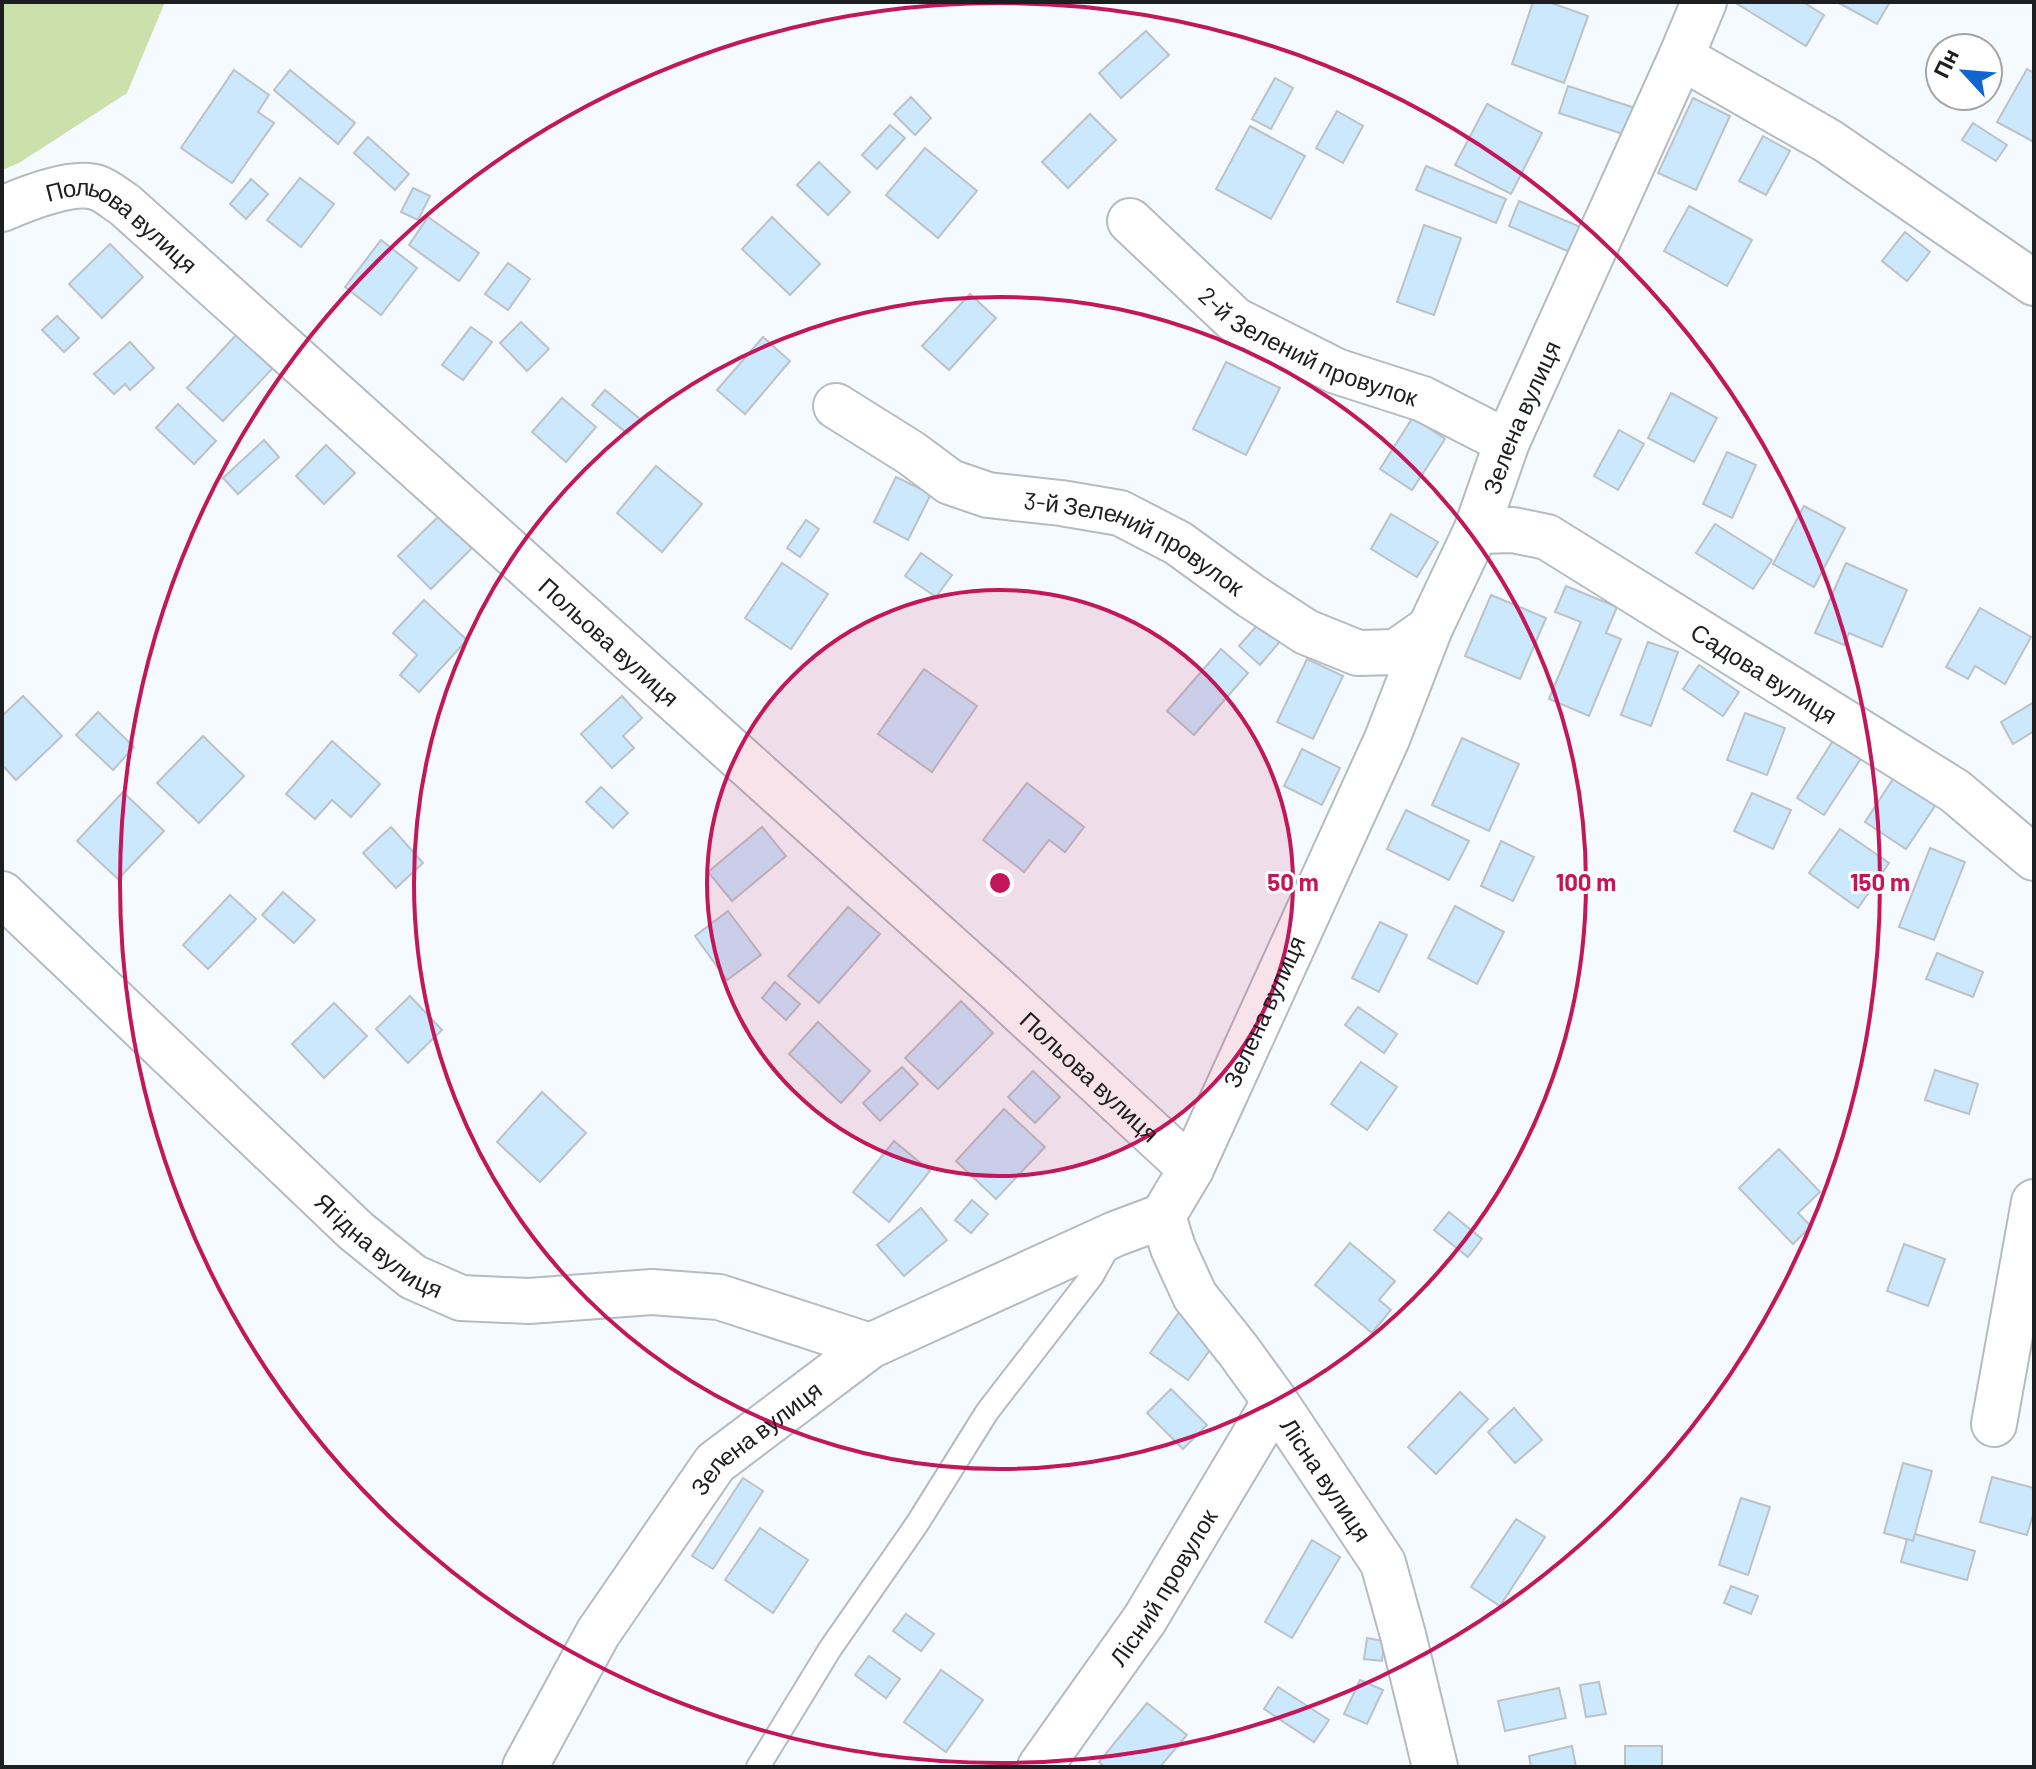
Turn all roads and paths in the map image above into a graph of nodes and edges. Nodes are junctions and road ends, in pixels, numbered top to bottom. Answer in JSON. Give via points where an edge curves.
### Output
{"nodes":[{"id":1,"x":1704,"y":2,"type":"edge"},
{"id":2,"x":1681,"y":57,"type":"junction"},
{"id":3,"x":2,"y":209,"type":"edge"},
{"id":4,"x":1130,"y":221,"type":"dead end"},
{"id":5,"x":2034,"y":283,"type":"edge"},
{"id":6,"x":836,"y":406,"type":"dead end"},
{"id":7,"x":1507,"y":442,"type":"junction"},
{"id":8,"x":1476,"y":531,"type":"junction"},
{"id":9,"x":1430,"y":628,"type":"junction"},
{"id":10,"x":2034,"y":858,"type":"edge"},
{"id":11,"x":2,"y":894,"type":"edge"},
{"id":12,"x":1191,"y":1169,"type":"junction"},
{"id":13,"x":2034,"y":1202,"type":"edge"},
{"id":14,"x":1163,"y":1216,"type":"junction"},
{"id":15,"x":1115,"y":1234,"type":"junction"},
{"id":16,"x":870,"y":1346,"type":"junction"},
{"id":17,"x":1275,"y":1401,"type":"junction"},
{"id":18,"x":1994,"y":1424,"type":"dead end"},
{"id":19,"x":525,"y":1767,"type":"edge"},
{"id":20,"x":758,"y":1767,"type":"edge"},
{"id":21,"x":1040,"y":1767,"type":"edge"},
{"id":22,"x":1435,"y":1767,"type":"edge"}],
"edges":[{"from":1,"to":2,"type":"street","name":"Зелена вулиця"},
{"from":2,"to":5,"type":"street","via":[[1828,141]]},
{"from":2,"to":7,"type":"street","name":"Зелена вулиця"},
{"from":3,"to":12,"type":"street","name":"Польова вулиця","via":[[70,186],[98,187],[125,205]]},
{"from":4,"to":7,"type":"street","name":"2-й Зелений провулок","via":[[1235,320],[1336,371],[1423,399]]},
{"from":6,"to":9,"type":"street","name":"3-й Зелений провулок","via":[[950,482],[988,495],[1120,513],[1178,543],[1306,632],[1358,653],[1396,652]]},
{"from":7,"to":8,"type":"street","name":"Зелена вулиця"},
{"from":8,"to":9,"type":"street","name":"Зелена вулиця"},
{"from":8,"to":10,"type":"street","name":"Садова вулиця","via":[[1513,530],[1547,537],[1955,791]]},
{"from":9,"to":12,"type":"street","name":"Зелена вулиця","via":[[1387,739]]},
{"from":11,"to":16,"type":"street","name":"Ягідна вулиця","via":[[356,1231],[413,1277],[461,1298],[529,1301],[652,1292],[719,1297]]},
{"from":12,"to":14,"type":"street","name":"Зелена вулиця"},
{"from":13,"to":18,"type":"street"},
{"from":14,"to":15,"type":"street","name":"Зелена вулиця"},
{"from":14,"to":17,"type":"street","name":"Лісна вулиця","via":[[1195,1296]]},
{"from":15,"to":16,"type":"street","name":"Зелена вулиця"},
{"from":15,"to":20,"type":"lane","via":[[1092,1276],[987,1412]]},
{"from":16,"to":19,"type":"street","name":"Зелена вулиця","via":[[715,1463],[598,1633]]},
{"from":17,"to":21,"type":"street","name":"Лісний провулок","via":[[1145,1619]]},
{"from":17,"to":22,"type":"street","name":"Лісна вулиця","via":[[1383,1563]]}]}
